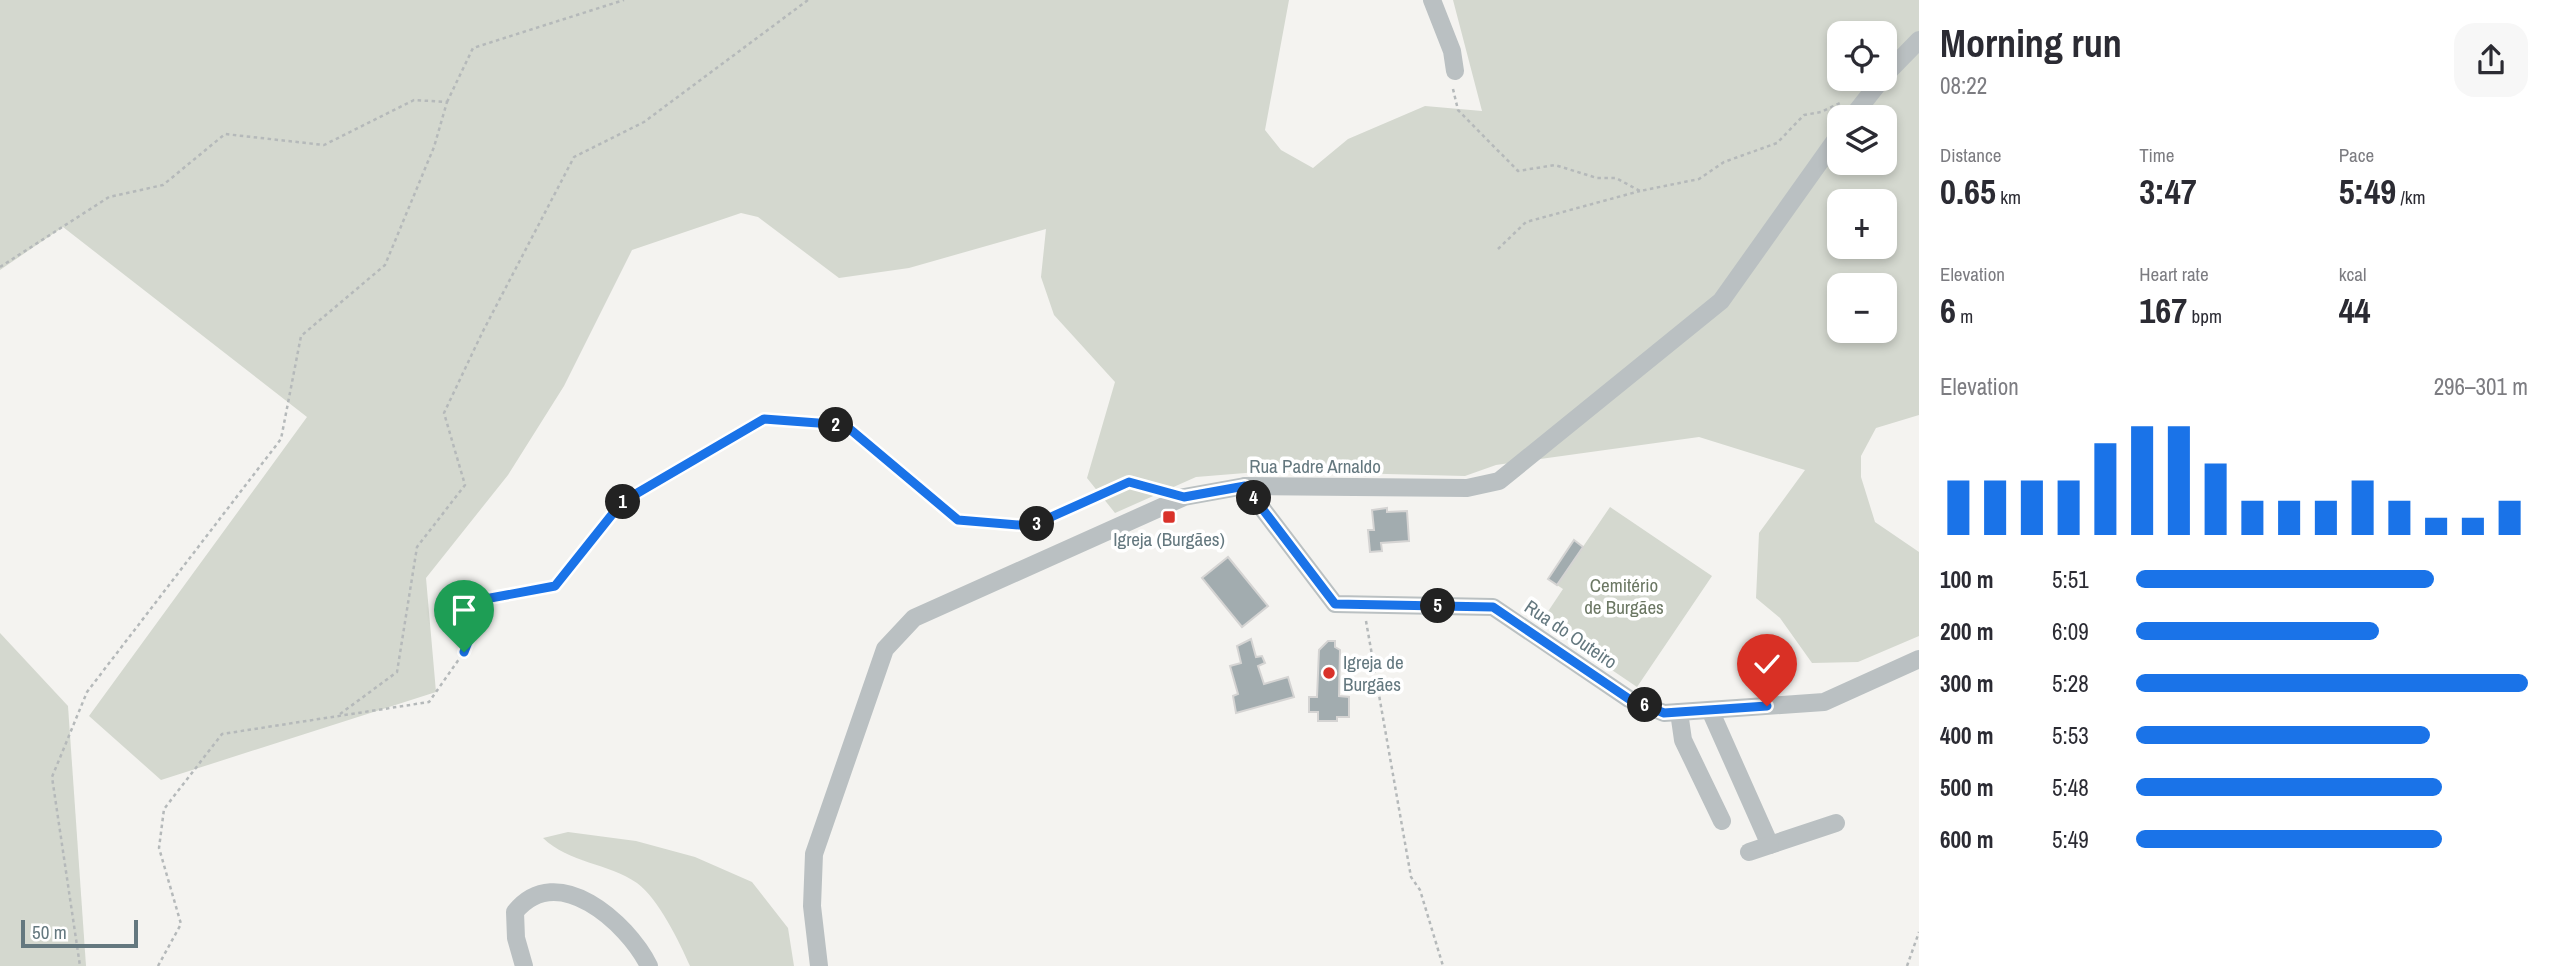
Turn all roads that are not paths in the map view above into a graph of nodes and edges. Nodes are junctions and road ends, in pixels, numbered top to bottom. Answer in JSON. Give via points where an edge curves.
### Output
{"nodes":[{"id":1,"x":1432,"y":0,"type":"edge"},
{"id":2,"x":1919,"y":40,"type":"edge"},
{"id":3,"x":1897,"y":63,"type":"edge"},
{"id":4,"x":1455,"y":71,"type":"road end"},
{"id":5,"x":1872,"y":91,"type":"edge"},
{"id":6,"x":1861,"y":105,"type":"edge"},
{"id":7,"x":1827,"y":152,"type":"edge"},
{"id":8,"x":1245,"y":486,"type":"junction"},
{"id":9,"x":1919,"y":659,"type":"edge"},
{"id":10,"x":1710,"y":710,"type":"junction"},
{"id":11,"x":1679,"y":712,"type":"junction"},
{"id":12,"x":1722,"y":821,"type":"dead end"},
{"id":13,"x":1836,"y":824,"type":"dead end"},
{"id":14,"x":1770,"y":845,"type":"junction"},
{"id":15,"x":1749,"y":852,"type":"dead end"},
{"id":16,"x":524,"y":966,"type":"edge"},
{"id":17,"x":649,"y":966,"type":"edge"},
{"id":18,"x":819,"y":966,"type":"edge"}],
"edges":[{"from":1,"to":4,"type":"street"},
{"from":2,"to":3,"type":"street"},
{"from":5,"to":6,"type":"street"},
{"from":7,"to":8,"type":"street","name":"Rua Padre Arnaldo","via":[[1721,300],[1499,481],[1467,488]]},
{"from":8,"to":11,"type":"street","name":"Rua do Outeiro","via":[[1335,604],[1493,607],[1629,699],[1664,713]]},
{"from":8,"to":18,"type":"street","name":"Rua Padre Arnaldo","via":[[1184,497],[914,618],[886,649],[814,854],[812,906]]},
{"from":9,"to":10,"type":"street","name":"Rua do Outeiro","via":[[1824,702]]},
{"from":10,"to":11,"type":"street","name":"Rua do Outeiro"},
{"from":10,"to":14,"type":"street"},
{"from":11,"to":12,"type":"street","via":[[1683,740]]},
{"from":13,"to":14,"type":"street"},
{"from":14,"to":15,"type":"street"},
{"from":16,"to":17,"type":"street","via":[[515,912],[527,897],[549,890],[575,897],[614,920],[638,945]]}]}
